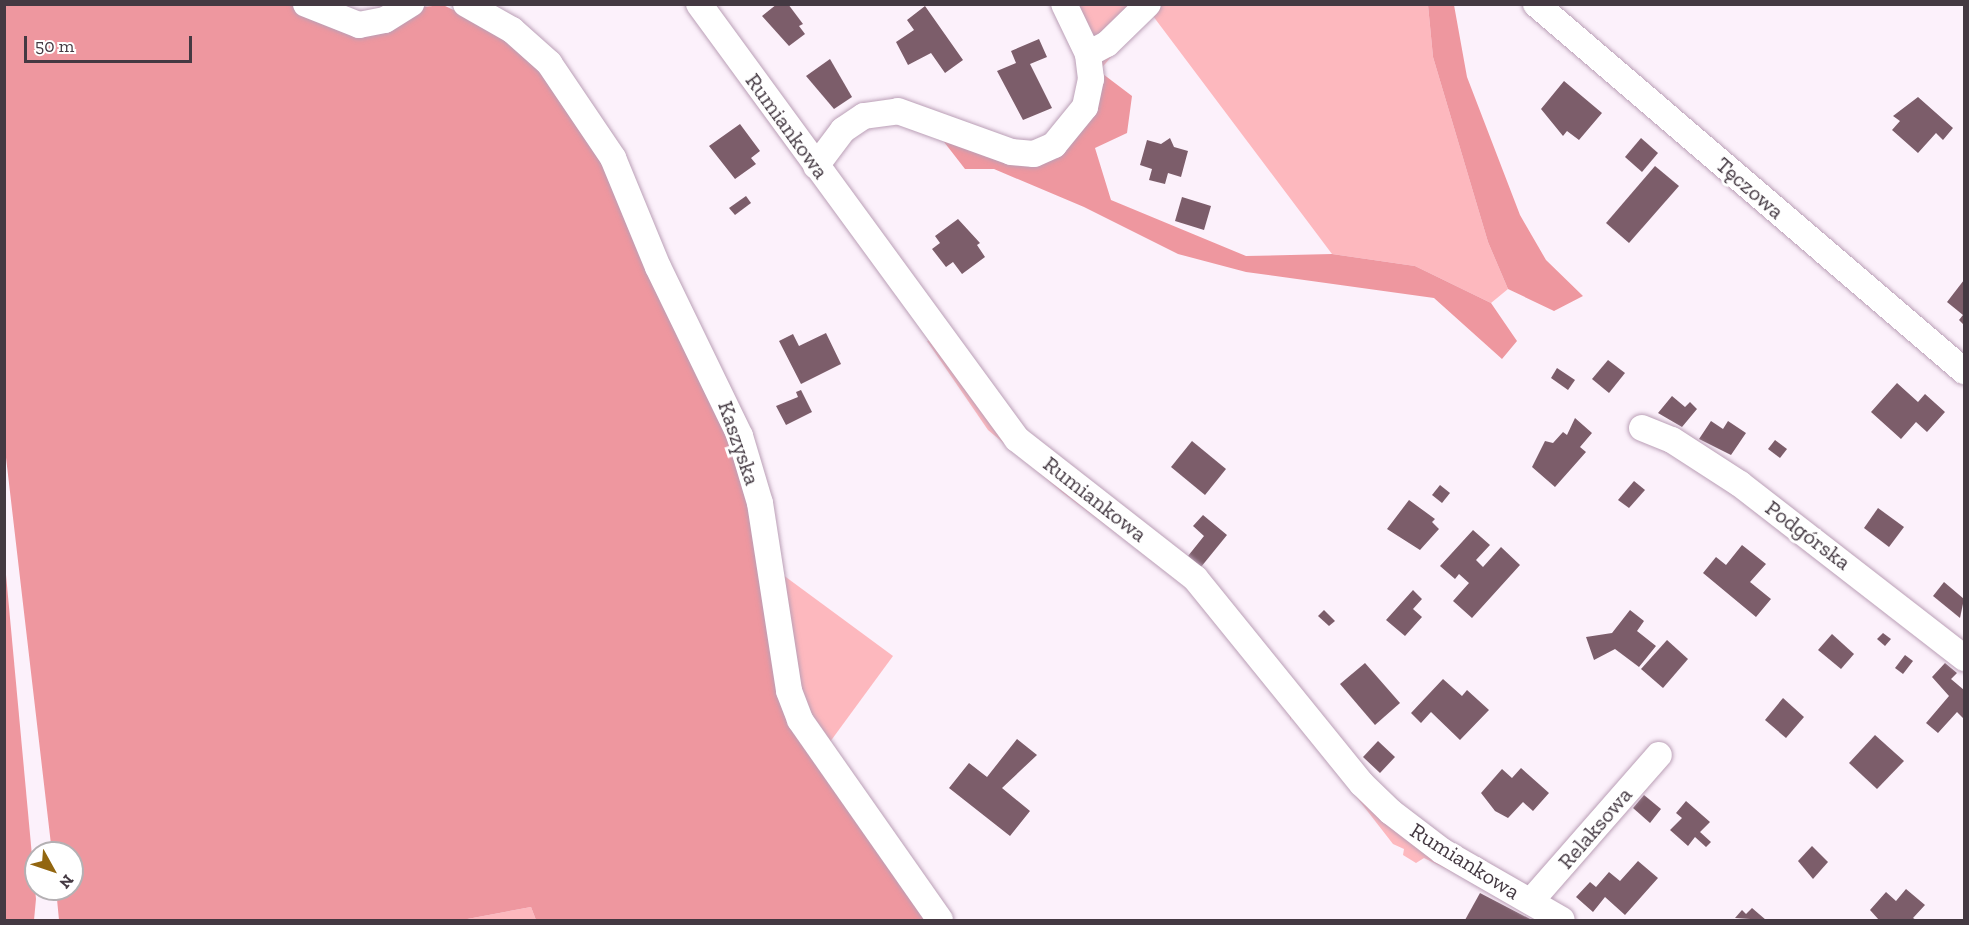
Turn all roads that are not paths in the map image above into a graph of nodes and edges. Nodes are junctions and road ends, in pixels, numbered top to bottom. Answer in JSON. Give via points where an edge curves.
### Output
{"nodes":[{"id":1,"x":306,"y":4,"type":"edge"},
{"id":2,"x":411,"y":4,"type":"edge"},
{"id":3,"x":466,"y":4,"type":"edge"},
{"id":4,"x":699,"y":4,"type":"edge"},
{"id":5,"x":1064,"y":4,"type":"edge"},
{"id":6,"x":1148,"y":4,"type":"edge"},
{"id":7,"x":1536,"y":4,"type":"edge"},
{"id":8,"x":1088,"y":54,"type":"junction"},
{"id":9,"x":816,"y":166,"type":"junction"},
{"id":10,"x":1965,"y":371,"type":"edge"},
{"id":11,"x":1642,"y":428,"type":"dead end"},
{"id":12,"x":1965,"y":658,"type":"edge"},
{"id":13,"x":1659,"y":755,"type":"dead end"},
{"id":14,"x":1531,"y":901,"type":"junction"},
{"id":15,"x":940,"y":921,"type":"edge"},
{"id":16,"x":1562,"y":921,"type":"edge"}],
"edges":[{"from":1,"to":2,"type":"street","via":[[359,25],[385,20]]},
{"from":3,"to":15,"type":"street","name":"Kaszyska","via":[[512,30],[549,63],[614,158],[658,267],[740,436],[760,503],[789,691],[800,720]]},
{"from":4,"to":9,"type":"street","name":"Rumiankowa"},
{"from":5,"to":8,"type":"street"},
{"from":6,"to":8,"type":"street","via":[[1107,44]]},
{"from":7,"to":10,"type":"street","name":"Tęczowa"},
{"from":8,"to":9,"type":"street","via":[[1091,79],[1085,107],[1054,145],[1034,154],[1011,152],[898,111],[864,116],[843,130]]},
{"from":9,"to":14,"type":"street","name":"Rumiankowa","via":[[1017,439],[1195,578],[1362,784],[1391,812],[1442,851]]},
{"from":11,"to":12,"type":"street","name":"Podgórska","via":[[1672,440],[1740,484]]},
{"from":13,"to":14,"type":"street","name":"Relaksowa"},
{"from":14,"to":16,"type":"street","name":"Rumiankowa"}]}
